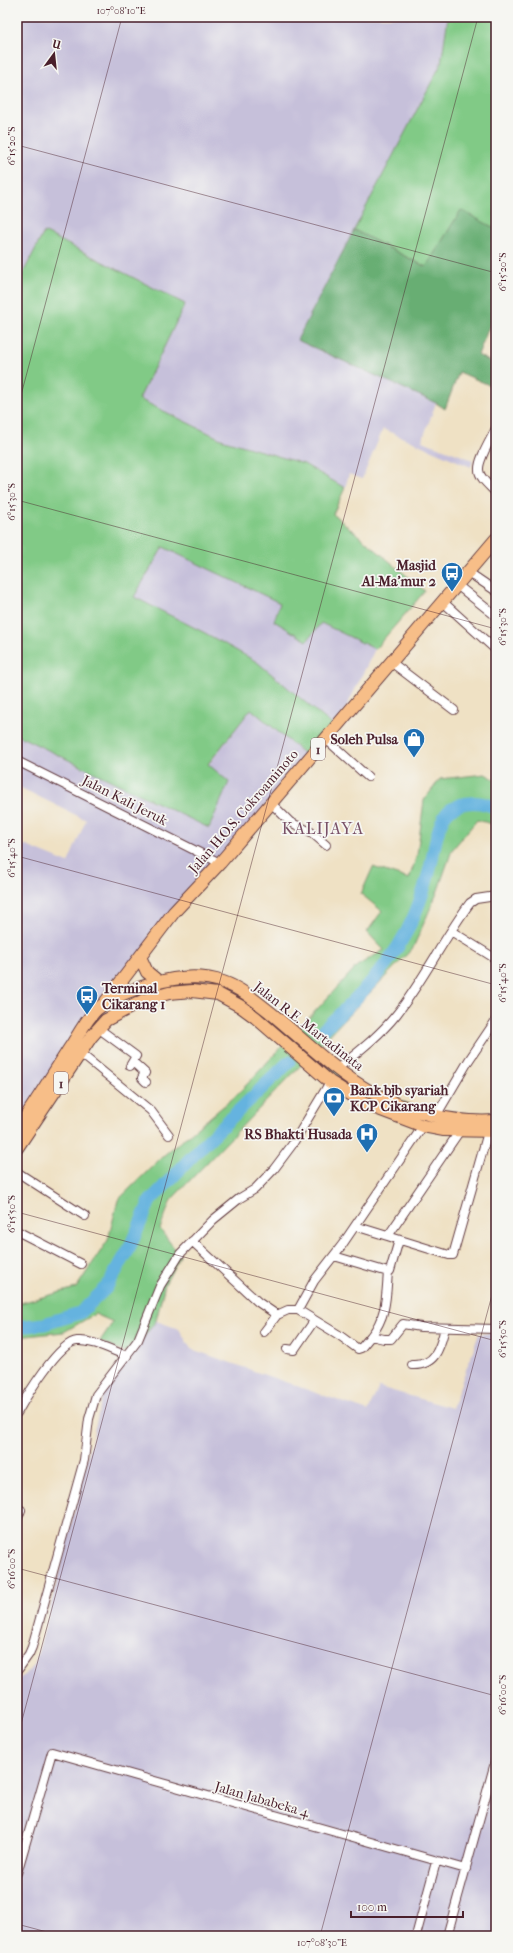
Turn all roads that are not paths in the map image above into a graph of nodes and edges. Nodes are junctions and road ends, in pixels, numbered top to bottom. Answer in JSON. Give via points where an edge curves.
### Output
{"nodes":[{"id":1,"x":496,"y":428,"type":"edge"},
{"id":2,"x":496,"y":493,"type":"edge"},
{"id":3,"x":496,"y":539,"type":"edge"},
{"id":4,"x":468,"y":572,"type":"junction"},
{"id":5,"x":458,"y":585,"type":"junction"},
{"id":6,"x":496,"y":591,"type":"edge"},
{"id":7,"x":443,"y":602,"type":"junction"},
{"id":8,"x":496,"y":616,"type":"edge"},
{"id":9,"x":496,"y":650,"type":"edge"},
{"id":10,"x":391,"y":662,"type":"junction"},
{"id":11,"x":454,"y":710,"type":"dead end"},
{"id":12,"x":326,"y":739,"type":"junction"},
{"id":13,"x":17,"y":761,"type":"edge"},
{"id":14,"x":368,"y":777,"type":"dead end"},
{"id":15,"x":271,"y":803,"type":"junction"},
{"id":16,"x":326,"y":845,"type":"dead end"},
{"id":17,"x":220,"y":863,"type":"junction"},
{"id":18,"x":496,"y":896,"type":"edge"},
{"id":19,"x":451,"y":931,"type":"junction"},
{"id":20,"x":141,"y":959,"type":"junction"},
{"id":21,"x":496,"y":960,"type":"edge"},
{"id":22,"x":159,"y":982,"type":"junction"},
{"id":23,"x":104,"y":1004,"type":"junction"},
{"id":24,"x":263,"y":1007,"type":"junction"},
{"id":25,"x":255,"y":1017,"type":"junction"},
{"id":26,"x":280,"y":1020,"type":"junction"},
{"id":27,"x":496,"y":1020,"type":"edge"},
{"id":28,"x":102,"y":1024,"type":"junction"},
{"id":29,"x":272,"y":1031,"type":"junction"},
{"id":30,"x":80,"y":1053,"type":"junction"},
{"id":31,"x":337,"y":1069,"type":"junction"},
{"id":32,"x":146,"y":1082,"type":"dead end"},
{"id":33,"x":330,"y":1082,"type":"junction"},
{"id":34,"x":436,"y":1116,"type":"junction"},
{"id":35,"x":494,"y":1125,"type":"edge"},
{"id":36,"x":423,"y":1126,"type":"junction"},
{"id":37,"x":17,"y":1130,"type":"edge"},
{"id":38,"x":459,"y":1132,"type":"junction"},
{"id":39,"x":169,"y":1135,"type":"dead end"},
{"id":40,"x":17,"y":1148,"type":"edge"},
{"id":41,"x":17,"y":1172,"type":"edge"},
{"id":42,"x":85,"y":1216,"type":"dead end"},
{"id":43,"x":355,"y":1226,"type":"junction"},
{"id":44,"x":17,"y":1231,"type":"edge"},
{"id":45,"x":388,"y":1236,"type":"junction"},
{"id":46,"x":399,"y":1240,"type":"junction"},
{"id":47,"x":192,"y":1241,"type":"junction"},
{"id":48,"x":334,"y":1256,"type":"junction"},
{"id":49,"x":81,"y":1264,"type":"dead end"},
{"id":50,"x":388,"y":1272,"type":"junction"},
{"id":51,"x":298,"y":1310,"type":"junction"},
{"id":52,"x":277,"y":1315,"type":"junction"},
{"id":53,"x":314,"y":1321,"type":"junction"},
{"id":54,"x":445,"y":1328,"type":"junction"},
{"id":55,"x":496,"y":1329,"type":"edge"},
{"id":56,"x":264,"y":1332,"type":"dead end"},
{"id":57,"x":372,"y":1336,"type":"junction"},
{"id":58,"x":287,"y":1349,"type":"dead end"},
{"id":59,"x":127,"y":1356,"type":"junction"},
{"id":60,"x":412,"y":1365,"type":"dead end"},
{"id":61,"x":17,"y":1413,"type":"edge"},
{"id":62,"x":21,"y":1510,"type":"dead end"},
{"id":63,"x":17,"y":1520,"type":"edge"},
{"id":64,"x":17,"y":1671,"type":"edge"},
{"id":65,"x":496,"y":1759,"type":"edge"},
{"id":66,"x":436,"y":1862,"type":"junction"},
{"id":67,"x":466,"y":1869,"type":"junction"},
{"id":68,"x":17,"y":1873,"type":"edge"},
{"id":69,"x":416,"y":1936,"type":"edge"},
{"id":70,"x":447,"y":1936,"type":"edge"}],
"edges":[{"from":1,"to":2,"type":"street","via":[[479,470]]},
{"from":3,"to":4,"type":"highway","name":"Jalan H.O.S. Cokroaminoto","number":"1"},
{"from":4,"to":5,"type":"highway","name":"Jalan H.O.S. Cokroaminoto","number":"1"},
{"from":4,"to":6,"type":"street"},
{"from":5,"to":7,"type":"highway","name":"Jalan H.O.S. Cokroaminoto","number":"1"},
{"from":5,"to":8,"type":"street"},
{"from":7,"to":9,"type":"street"},
{"from":7,"to":10,"type":"highway","name":"Jalan H.O.S. Cokroaminoto","number":"1"},
{"from":10,"to":11,"type":"street"},
{"from":10,"to":12,"type":"highway","name":"Jalan H.O.S. Cokroaminoto","number":"1"},
{"from":12,"to":14,"type":"street"},
{"from":12,"to":15,"type":"highway","name":"Jalan H.O.S. Cokroaminoto","number":"1"},
{"from":13,"to":17,"type":"street","name":"Jalan Kali Jeruk"},
{"from":15,"to":16,"type":"street","via":[[290,822],[311,832]]},
{"from":15,"to":17,"type":"highway","name":"Jalan H.O.S. Cokroaminoto","number":"1"},
{"from":17,"to":20,"type":"highway","name":"Jalan H.O.S. Cokroaminoto","number":"1","via":[[174,912]]},
{"from":18,"to":19,"type":"street","via":[[476,899],[470,903]]},
{"from":19,"to":21,"type":"street"},
{"from":19,"to":31,"type":"street","via":[[395,1015],[373,1040]]},
{"from":20,"to":22,"type":"highway","via":[[147,972]]},
{"from":20,"to":23,"type":"highway","name":"Jalan H.O.S. Cokroaminoto","number":"1","via":[[125,974]]},
{"from":22,"to":23,"type":"highway","name":"Jalan R.E. Martadinata","number":"1","via":[[141,987]]},
{"from":22,"to":24,"type":"highway","name":"Jalan R.E. Martadinata","number":"1","via":[[183,977],[210,979],[234,987]]},
{"from":23,"to":37,"type":"highway","number":"1","via":[[85,1025]]},
{"from":24,"to":25,"type":"highway","via":[[261,1013]]},
{"from":24,"to":26,"type":"highway","name":"Jalan R.E. Martadinata","number":"1"},
{"from":25,"to":28,"type":"highway","name":"Jalan R.E. Martadinata","number":"1","via":[[218,994],[192,991],[169,993],[144,1000]]},
{"from":25,"to":29,"type":"highway","name":"Jalan R.E. Martadinata","number":"1"},
{"from":26,"to":29,"type":"highway","via":[[274,1024]]},
{"from":26,"to":31,"type":"highway","name":"Jalan R.E. Martadinata","number":"1"},
{"from":27,"to":34,"type":"street"},
{"from":28,"to":30,"type":"highway","number":"1"},
{"from":28,"to":32,"type":"street","via":[[136,1056],[131,1064],[145,1073],[142,1078]]},
{"from":29,"to":33,"type":"highway","name":"Jalan R.E. Martadinata","number":"1"},
{"from":30,"to":39,"type":"street","via":[[151,1111]]},
{"from":30,"to":40,"type":"highway","number":"1"},
{"from":31,"to":34,"type":"highway","name":"Jalan R.E. Martadinata","number":"1","via":[[372,1092],[398,1104]]},
{"from":33,"to":36,"type":"highway","name":"Jalan R.E. Martadinata","number":"1","via":[[365,1104]]},
{"from":33,"to":47,"type":"street","via":[[292,1145],[274,1169],[255,1189],[235,1202]]},
{"from":34,"to":35,"type":"highway","name":"Jalan R.E. Martadinata","number":"1"},
{"from":35,"to":38,"type":"highway","name":"Jalan R.E. Martadinata","number":"1"},
{"from":35,"to":46,"type":"street","via":[[454,1254],[449,1255]]},
{"from":36,"to":38,"type":"highway","name":"Jalan R.E. Martadinata","number":"1"},
{"from":36,"to":43,"type":"street"},
{"from":38,"to":45,"type":"street"},
{"from":41,"to":42,"type":"street"},
{"from":43,"to":45,"type":"street"},
{"from":43,"to":48,"type":"street"},
{"from":44,"to":49,"type":"street"},
{"from":45,"to":46,"type":"street"},
{"from":46,"to":50,"type":"street"},
{"from":47,"to":52,"type":"street","via":[[258,1302]]},
{"from":47,"to":59,"type":"street","via":[[180,1254],[165,1278],[138,1340]]},
{"from":48,"to":50,"type":"street"},
{"from":48,"to":51,"type":"street","via":[[314,1281]]},
{"from":50,"to":57,"type":"street","via":[[385,1313]]},
{"from":51,"to":52,"type":"street","via":[[288,1310]]},
{"from":51,"to":53,"type":"street"},
{"from":52,"to":56,"type":"street"},
{"from":53,"to":57,"type":"street","via":[[358,1349]]},
{"from":53,"to":58,"type":"street","via":[[294,1350]]},
{"from":54,"to":55,"type":"street"},
{"from":54,"to":57,"type":"street","via":[[403,1324],[390,1339]]},
{"from":54,"to":60,"type":"street","via":[[434,1356],[426,1364]]},
{"from":59,"to":61,"type":"street","via":[[92,1343],[70,1343],[42,1374]]},
{"from":59,"to":64,"type":"street","via":[[96,1394],[89,1419],[84,1460],[33,1642],[29,1654]]},
{"from":62,"to":63,"type":"street"},
{"from":65,"to":67,"type":"street"},
{"from":66,"to":67,"type":"street","name":"Jalan Jababeka 4"},
{"from":66,"to":68,"type":"street","name":"Jalan Jababeka 4","via":[[52,1752]]},
{"from":66,"to":69,"type":"street"},
{"from":67,"to":70,"type":"street"}]}
